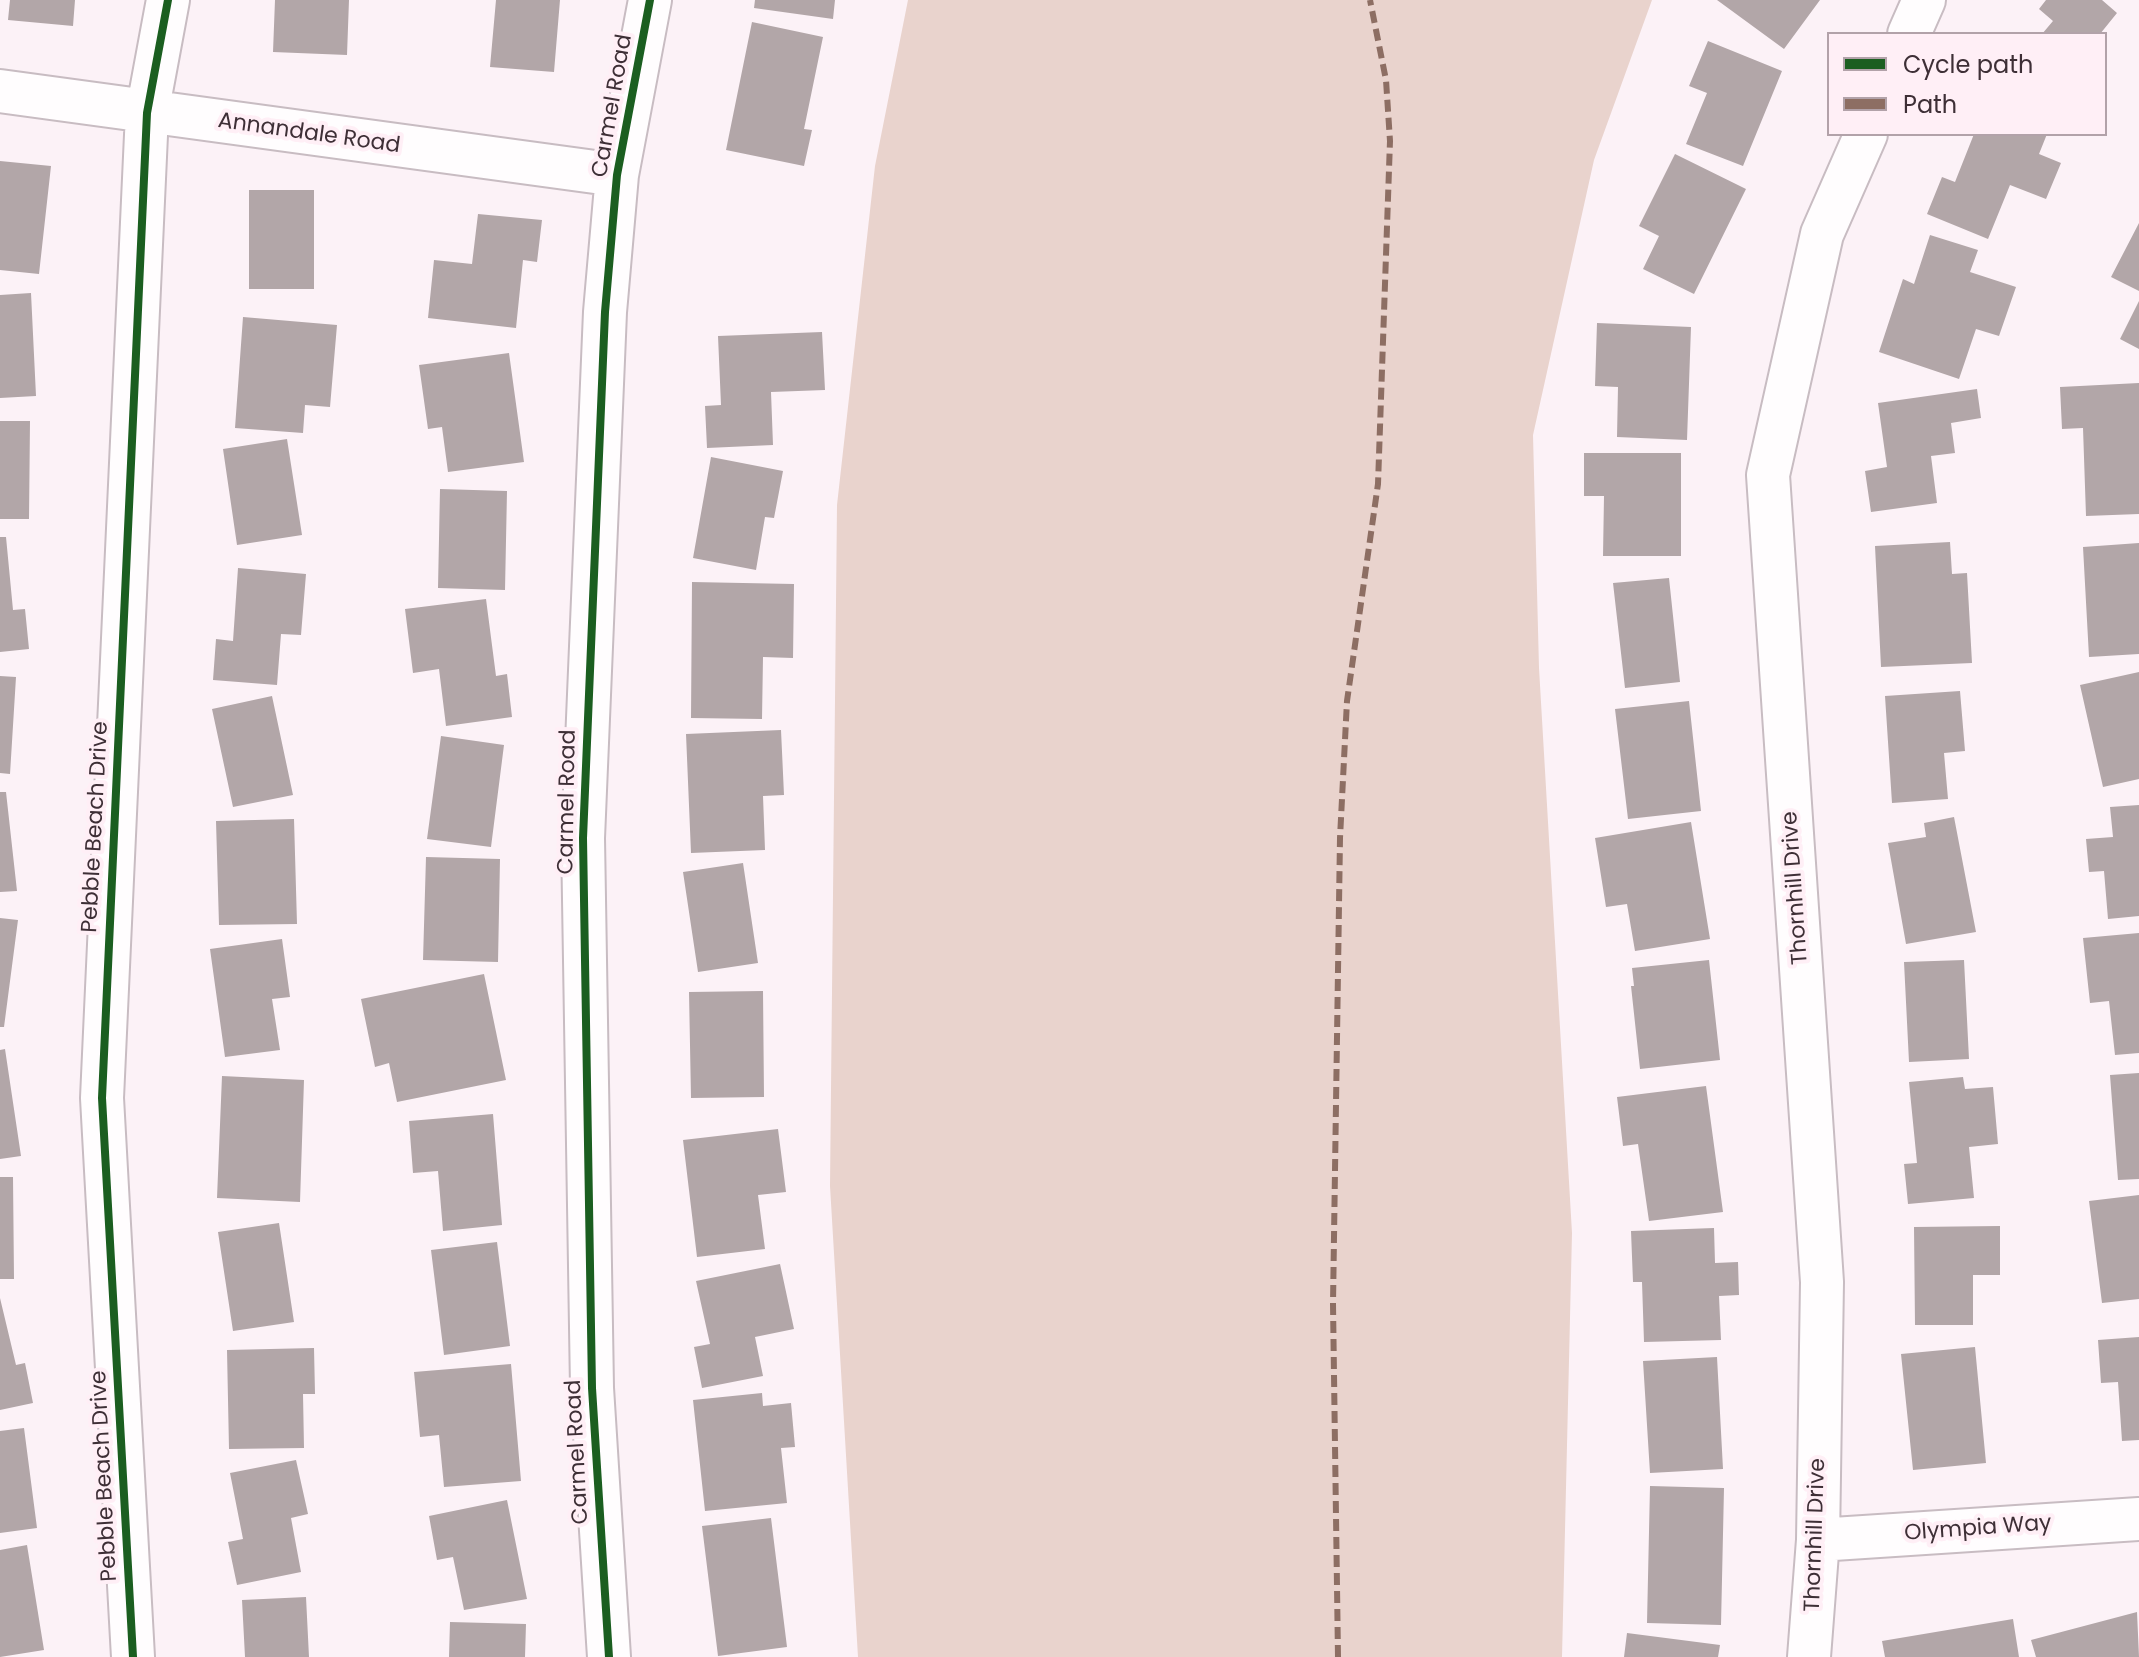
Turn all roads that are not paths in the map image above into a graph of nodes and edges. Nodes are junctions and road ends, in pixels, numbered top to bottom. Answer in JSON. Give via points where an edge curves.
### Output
{"nodes":[{"id":1,"x":168,"y":0,"type":"edge"},
{"id":2,"x":650,"y":0,"type":"edge"},
{"id":3,"x":1924,"y":0,"type":"edge"},
{"id":4,"x":1910,"y":32,"type":"edge"},
{"id":5,"x":0,"y":91,"type":"edge"},
{"id":6,"x":147,"y":113,"type":"junction"},
{"id":7,"x":1865,"y":136,"type":"edge"},
{"id":8,"x":617,"y":175,"type":"junction"},
{"id":9,"x":2139,"y":1519,"type":"edge"},
{"id":10,"x":1818,"y":1540,"type":"junction"},
{"id":11,"x":133,"y":1657,"type":"edge"},
{"id":12,"x":609,"y":1657,"type":"edge"},
{"id":13,"x":1809,"y":1657,"type":"edge"}],
"edges":[{"from":1,"to":6,"type":"street","name":"Pebble Beach Drive"},
{"from":2,"to":8,"type":"street","name":"Carmel Road"},
{"from":3,"to":4,"type":"street"},
{"from":5,"to":6,"type":"street","name":"Annandale Road"},
{"from":6,"to":8,"type":"street","name":"Annandale Road"},
{"from":6,"to":11,"type":"street","name":"Pebble Beach Drive","via":[[102,1098]]},
{"from":7,"to":10,"type":"street","name":"Thornhill Drive","via":[[1822,234],[1768,475],[1822,1282]]},
{"from":8,"to":12,"type":"street","name":"Carmel Road","via":[[605,312],[583,838],[592,1388]]},
{"from":9,"to":10,"type":"street","name":"Olympia Way"},
{"from":10,"to":13,"type":"street","name":"Thornhill Drive"}]}
